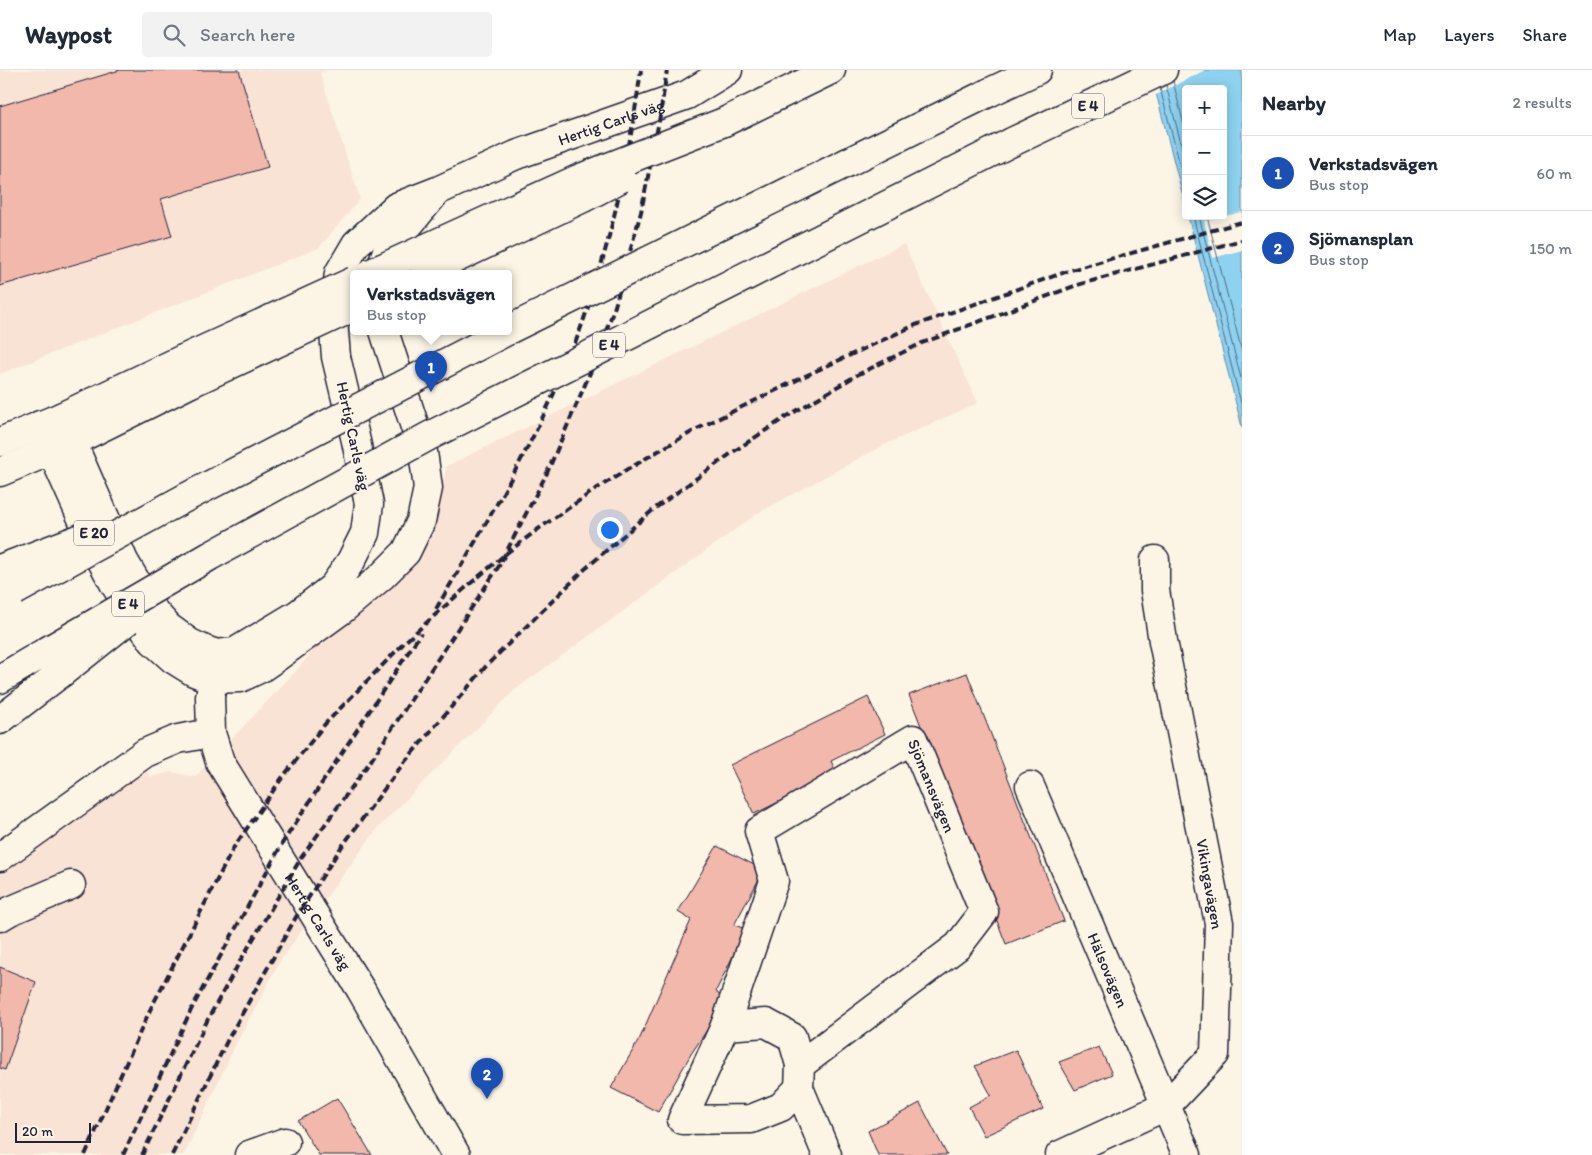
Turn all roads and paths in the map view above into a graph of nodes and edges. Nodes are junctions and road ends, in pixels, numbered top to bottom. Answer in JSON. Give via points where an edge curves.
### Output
{"nodes":[{"id":1,"x":728,"y":70,"type":"edge"},
{"id":2,"x":831,"y":70,"type":"edge"},
{"id":3,"x":1037,"y":70,"type":"edge"},
{"id":4,"x":1163,"y":70,"type":"edge"},
{"id":5,"x":724,"y":122,"type":"junction"},
{"id":6,"x":437,"y":191,"type":"junction"},
{"id":7,"x":378,"y":270,"type":"edge"},
{"id":8,"x":380,"y":270,"type":"edge"},
{"id":9,"x":430,"y":270,"type":"edge"},
{"id":10,"x":350,"y":283,"type":"edge"},
{"id":11,"x":350,"y":309,"type":"edge"},
{"id":12,"x":512,"y":328,"type":"edge"},
{"id":13,"x":385,"y":335,"type":"edge"},
{"id":14,"x":498,"y":335,"type":"edge"},
{"id":15,"x":188,"y":371,"type":"junction"},
{"id":16,"x":50,"y":421,"type":"junction"},
{"id":17,"x":0,"y":442,"type":"edge"},
{"id":18,"x":61,"y":447,"type":"junction"},
{"id":19,"x":0,"y":472,"type":"edge"},
{"id":20,"x":1155,"y":560,"type":"dead end"},
{"id":21,"x":4,"y":582,"type":"edge"},
{"id":22,"x":53,"y":662,"type":"junction"},
{"id":23,"x":215,"y":667,"type":"junction"},
{"id":24,"x":0,"y":680,"type":"edge"},
{"id":25,"x":0,"y":720,"type":"edge"},
{"id":26,"x":211,"y":733,"type":"junction"},
{"id":27,"x":1030,"y":786,"type":"dead end"},
{"id":28,"x":0,"y":856,"type":"edge"},
{"id":29,"x":71,"y":885,"type":"dead end"},
{"id":30,"x":0,"y":917,"type":"edge"},
{"id":31,"x":725,"y":1026,"type":"junction"},
{"id":32,"x":799,"y":1076,"type":"junction"},
{"id":33,"x":1166,"y":1106,"type":"junction"},
{"id":34,"x":285,"y":1142,"type":"dead end"},
{"id":35,"x":249,"y":1155,"type":"edge"},
{"id":36,"x":456,"y":1155,"type":"edge"},
{"id":37,"x":827,"y":1155,"type":"edge"},
{"id":38,"x":1060,"y":1155,"type":"edge"},
{"id":39,"x":1187,"y":1155,"type":"edge"}],
"edges":[{"from":1,"to":6,"type":"main road","name":"Hertig Carls väg","via":[[687,95],[516,155]]},
{"from":2,"to":5,"type":"main road"},
{"from":3,"to":12,"type":"main road","bridge":true},
{"from":4,"to":22,"type":"main road","number":"E 4","bridge":true,"via":[[1012,142],[429,436],[210,556]]},
{"from":5,"to":7,"type":"main road","bridge":true,"via":[[578,179]]},
{"from":5,"to":9,"type":"main road","bridge":true,"via":[[583,198]]},
{"from":6,"to":8,"type":"main road","name":"Hertig Carls väg","via":[[387,251]]},
{"from":6,"to":23,"type":"main road","name":"Hertig Carls väg","via":[[396,207],[356,244],[339,273],[333,319],[336,357],[369,504],[364,533],[352,561],[333,587],[298,614]]},
{"from":10,"to":15,"type":"main road","bridge":true},
{"from":11,"to":15,"type":"main road","bridge":true},
{"from":13,"to":23,"type":"main road","via":[[423,452],[428,488],[421,521],[406,552],[343,609],[261,668],[240,678]]},
{"from":14,"to":21,"type":"main road","number":"E 20","bridge":true,"via":[[185,498]]},
{"from":15,"to":16,"type":"main road"},
{"from":15,"to":18,"type":"main road"},
{"from":16,"to":17,"type":"main road"},
{"from":16,"to":18,"type":"main road"},
{"from":18,"to":19,"type":"main road"},
{"from":18,"to":23,"type":"main road","via":[[152,609]]},
{"from":20,"to":33,"type":"main road","name":"Vikingavägen","via":[[1155,590],[1163,641],[1219,923],[1215,1054]]},
{"from":22,"to":24,"type":"main road"},
{"from":22,"to":25,"type":"main road"},
{"from":23,"to":26,"type":"main road","name":"Hertig Carls väg","via":[[210,697]]},
{"from":26,"to":28,"type":"main road","via":[[178,739],[145,753]]},
{"from":26,"to":36,"type":"main road","name":"Hertig Carls väg","via":[[220,762],[361,990]]},
{"from":27,"to":33,"type":"main road","name":"Hälsovägen"},
{"from":29,"to":30,"type":"main road"},
{"from":31,"to":32,"type":"main road","via":[[766,1023],[792,1037]]},
{"from":31,"to":32,"type":"main road","name":"Sjömansvägen","via":[[682,1120],[751,1119],[781,1107]]},
{"from":31,"to":32,"type":"main road","name":"Sjömansvägen","via":[[774,881],[759,831],[913,739],[984,912],[958,946]]},
{"from":32,"to":37,"type":"main road"},
{"from":33,"to":38,"type":"main road","name":"Vikingavägen"},
{"from":33,"to":39,"type":"main road","name":"Hälsovägen"},
{"from":34,"to":35,"type":"main road"}]}
